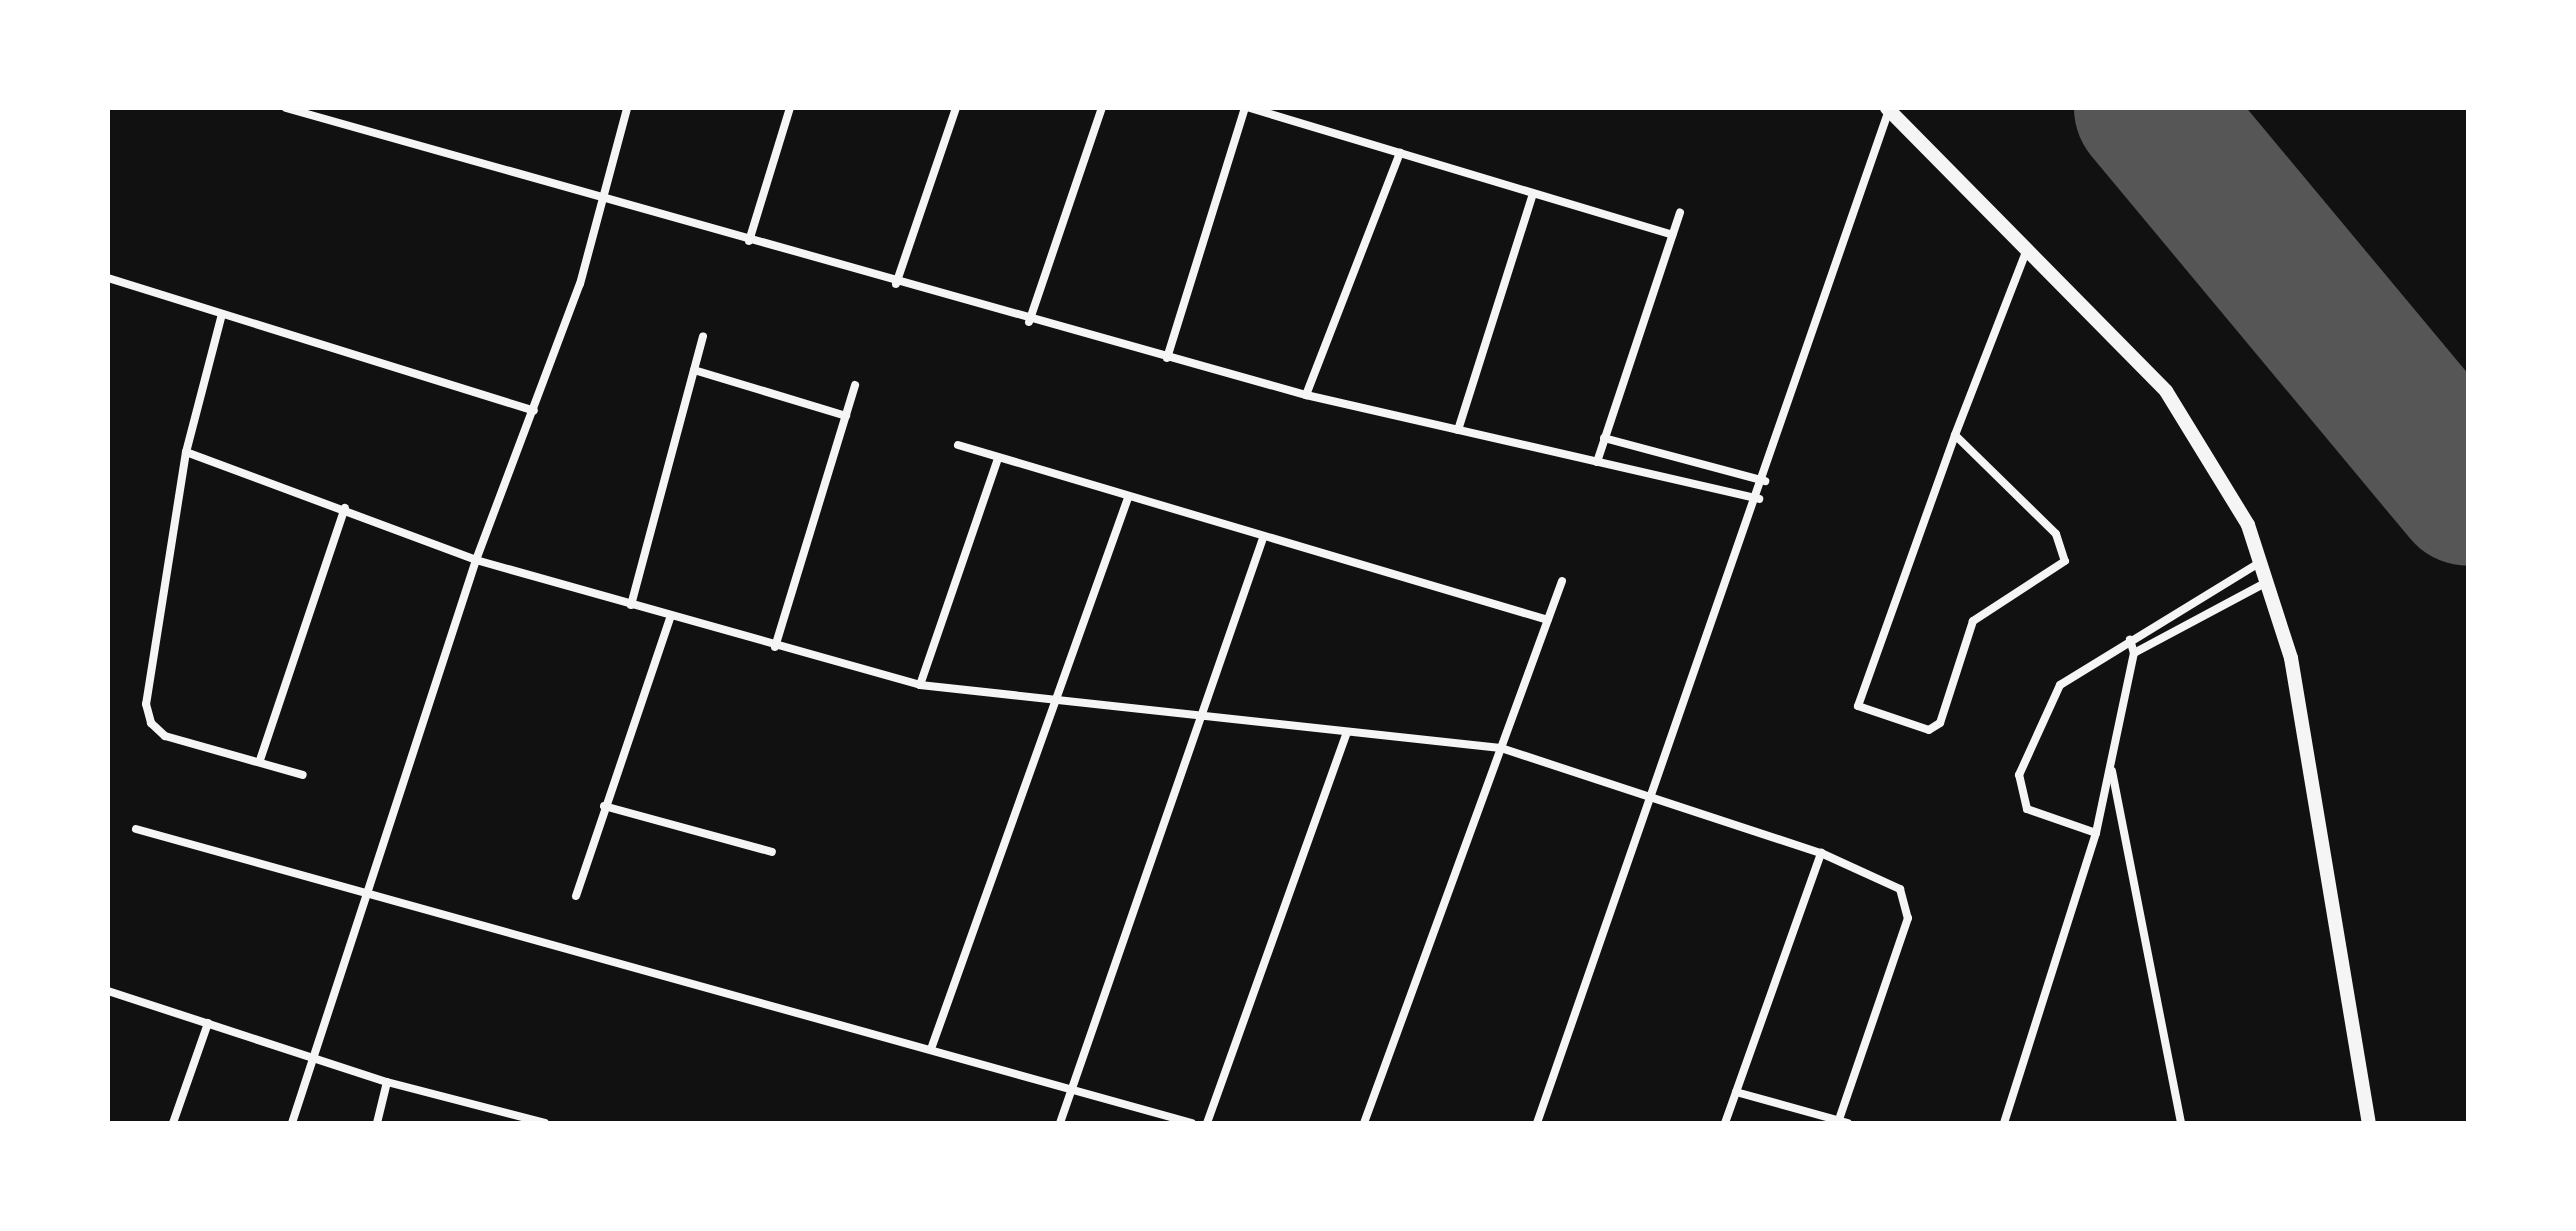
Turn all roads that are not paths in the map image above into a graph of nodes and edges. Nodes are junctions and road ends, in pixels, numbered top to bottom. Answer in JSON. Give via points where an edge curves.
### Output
{"nodes":[{"id":1,"x":286,"y":108,"type":"edge"},
{"id":2,"x":335,"y":108,"type":"edge"},
{"id":3,"x":627,"y":108,"type":"edge"},
{"id":4,"x":790,"y":108,"type":"edge"},
{"id":5,"x":956,"y":108,"type":"edge"},
{"id":6,"x":1102,"y":108,"type":"edge"},
{"id":7,"x":1248,"y":108,"type":"edge"},
{"id":8,"x":1888,"y":109,"type":"edge"},
{"id":9,"x":331,"y":121,"type":"junction"},
{"id":10,"x":1400,"y":153,"type":"junction"},
{"id":11,"x":1533,"y":194,"type":"junction"},
{"id":12,"x":598,"y":198,"type":"junction"},
{"id":13,"x":1680,"y":212,"type":"dead end"},
{"id":14,"x":1672,"y":235,"type":"junction"},
{"id":15,"x":749,"y":241,"type":"junction"},
{"id":16,"x":2026,"y":252,"type":"junction"},
{"id":17,"x":108,"y":278,"type":"edge"},
{"id":18,"x":896,"y":284,"type":"junction"},
{"id":19,"x":222,"y":314,"type":"junction"},
{"id":20,"x":1029,"y":322,"type":"junction"},
{"id":21,"x":703,"y":336,"type":"dead end"},
{"id":22,"x":1167,"y":358,"type":"junction"},
{"id":23,"x":694,"y":370,"type":"junction"},
{"id":24,"x":855,"y":385,"type":"dead end"},
{"id":25,"x":1306,"y":395,"type":"junction"},
{"id":26,"x":534,"y":411,"type":"junction"},
{"id":27,"x":846,"y":416,"type":"junction"},
{"id":28,"x":1458,"y":430,"type":"junction"},
{"id":29,"x":1955,"y":435,"type":"junction"},
{"id":30,"x":1604,"y":438,"type":"junction"},
{"id":31,"x":958,"y":445,"type":"dead end"},
{"id":32,"x":186,"y":452,"type":"junction"},
{"id":33,"x":998,"y":459,"type":"junction"},
{"id":34,"x":1597,"y":462,"type":"junction"},
{"id":35,"x":1765,"y":481,"type":"junction"},
{"id":36,"x":1128,"y":498,"type":"junction"},
{"id":37,"x":1759,"y":499,"type":"junction"},
{"id":38,"x":345,"y":508,"type":"junction"},
{"id":39,"x":1263,"y":538,"type":"junction"},
{"id":40,"x":476,"y":560,"type":"junction"},
{"id":41,"x":2262,"y":561,"type":"junction"},
{"id":42,"x":2270,"y":580,"type":"junction"},
{"id":43,"x":1562,"y":581,"type":"dead end"},
{"id":44,"x":631,"y":605,"type":"junction"},
{"id":45,"x":671,"y":616,"type":"junction"},
{"id":46,"x":1548,"y":620,"type":"junction"},
{"id":47,"x":2130,"y":640,"type":"junction"},
{"id":48,"x":775,"y":647,"type":"junction"},
{"id":49,"x":2134,"y":653,"type":"junction"},
{"id":50,"x":920,"y":685,"type":"junction"},
{"id":51,"x":1052,"y":703,"type":"junction"},
{"id":52,"x":1199,"y":718,"type":"junction"},
{"id":53,"x":1347,"y":732,"type":"junction"},
{"id":54,"x":1501,"y":748,"type":"junction"},
{"id":55,"x":260,"y":760,"type":"junction"},
{"id":56,"x":2111,"y":766,"type":"junction"},
{"id":57,"x":303,"y":775,"type":"dead end"},
{"id":58,"x":1652,"y":797,"type":"junction"},
{"id":59,"x":604,"y":806,"type":"junction"},
{"id":60,"x":136,"y":829,"type":"dead end"},
{"id":61,"x":2096,"y":833,"type":"junction"},
{"id":62,"x":772,"y":852,"type":"dead end"},
{"id":63,"x":1821,"y":853,"type":"junction"},
{"id":64,"x":367,"y":888,"type":"junction"},
{"id":65,"x":576,"y":896,"type":"dead end"},
{"id":66,"x":108,"y":991,"type":"edge"},
{"id":67,"x":208,"y":1023,"type":"junction"},
{"id":68,"x":931,"y":1049,"type":"junction"},
{"id":69,"x":313,"y":1057,"type":"junction"},
{"id":70,"x":387,"y":1082,"type":"junction"},
{"id":71,"x":1071,"y":1089,"type":"junction"},
{"id":72,"x":1736,"y":1092,"type":"junction"},
{"id":73,"x":1843,"y":1122,"type":"edge"},
{"id":74,"x":173,"y":1123,"type":"edge"},
{"id":75,"x":292,"y":1123,"type":"edge"},
{"id":76,"x":377,"y":1123,"type":"edge"},
{"id":77,"x":545,"y":1123,"type":"edge"},
{"id":78,"x":1060,"y":1123,"type":"edge"},
{"id":79,"x":1192,"y":1123,"type":"edge"},
{"id":80,"x":1207,"y":1123,"type":"edge"},
{"id":81,"x":1364,"y":1123,"type":"edge"},
{"id":82,"x":1537,"y":1123,"type":"edge"},
{"id":83,"x":1725,"y":1123,"type":"edge"},
{"id":84,"x":2004,"y":1123,"type":"edge"},
{"id":85,"x":2181,"y":1123,"type":"edge"},
{"id":86,"x":2369,"y":1123,"type":"edge"}],
"edges":[{"from":1,"to":9,"type":"street"},
{"from":2,"to":9,"type":"street"},
{"from":3,"to":12,"type":"street"},
{"from":4,"to":15,"type":"street"},
{"from":5,"to":18,"type":"street"},
{"from":6,"to":20,"type":"street"},
{"from":7,"to":10,"type":"street"},
{"from":7,"to":22,"type":"street"},
{"from":8,"to":16,"type":"street"},
{"from":8,"to":35,"type":"street"},
{"from":9,"to":12,"type":"street"},
{"from":10,"to":11,"type":"street"},
{"from":10,"to":25,"type":"street"},
{"from":11,"to":14,"type":"street"},
{"from":11,"to":28,"type":"street"},
{"from":12,"to":15,"type":"street"},
{"from":12,"to":26,"type":"street","via":[[580,284]]},
{"from":13,"to":14,"type":"street"},
{"from":14,"to":30,"type":"street"},
{"from":15,"to":18,"type":"street"},
{"from":16,"to":29,"type":"street"},
{"from":16,"to":41,"type":"street","via":[[2174,401],[2231,489]]},
{"from":17,"to":19,"type":"street"},
{"from":18,"to":20,"type":"street"},
{"from":19,"to":26,"type":"street"},
{"from":19,"to":32,"type":"street"},
{"from":20,"to":22,"type":"street"},
{"from":21,"to":23,"type":"street"},
{"from":22,"to":25,"type":"street"},
{"from":23,"to":27,"type":"street"},
{"from":23,"to":44,"type":"street"},
{"from":24,"to":27,"type":"street"},
{"from":25,"to":28,"type":"street"},
{"from":26,"to":40,"type":"street"},
{"from":27,"to":48,"type":"street"},
{"from":28,"to":34,"type":"street"},
{"from":29,"to":29,"type":"street","via":[[2056,534],[2065,561],[1973,621],[1940,723],[1929,730],[1858,706]]},
{"from":30,"to":34,"type":"street"},
{"from":30,"to":35,"type":"street"},
{"from":31,"to":33,"type":"street"},
{"from":32,"to":38,"type":"street"},
{"from":32,"to":55,"type":"street","via":[[146,704],[151,723],[165,736]]},
{"from":33,"to":36,"type":"street"},
{"from":33,"to":50,"type":"street"},
{"from":34,"to":37,"type":"street"},
{"from":35,"to":37,"type":"street"},
{"from":36,"to":39,"type":"street"},
{"from":36,"to":51,"type":"street"},
{"from":37,"to":58,"type":"street"},
{"from":38,"to":40,"type":"street"},
{"from":38,"to":55,"type":"street"},
{"from":39,"to":46,"type":"street"},
{"from":39,"to":52,"type":"street"},
{"from":40,"to":44,"type":"street"},
{"from":40,"to":64,"type":"street"},
{"from":41,"to":42,"type":"street"},
{"from":41,"to":47,"type":"street"},
{"from":42,"to":49,"type":"street"},
{"from":42,"to":86,"type":"street","via":[[2291,658]]},
{"from":43,"to":46,"type":"street"},
{"from":44,"to":45,"type":"street"},
{"from":45,"to":48,"type":"street"},
{"from":45,"to":59,"type":"street"},
{"from":46,"to":54,"type":"street"},
{"from":47,"to":49,"type":"street"},
{"from":47,"to":61,"type":"street","via":[[2060,685],[2019,775],[2027,809]]},
{"from":48,"to":50,"type":"street"},
{"from":49,"to":56,"type":"street"},
{"from":50,"to":51,"type":"street"},
{"from":51,"to":52,"type":"street"},
{"from":51,"to":68,"type":"street"},
{"from":52,"to":53,"type":"street"},
{"from":52,"to":71,"type":"street"},
{"from":53,"to":54,"type":"street"},
{"from":53,"to":80,"type":"street"},
{"from":54,"to":58,"type":"street"},
{"from":54,"to":81,"type":"street"},
{"from":55,"to":57,"type":"street"},
{"from":56,"to":61,"type":"street"},
{"from":56,"to":85,"type":"street"},
{"from":58,"to":63,"type":"street"},
{"from":58,"to":82,"type":"street"},
{"from":59,"to":62,"type":"street"},
{"from":59,"to":65,"type":"street"},
{"from":60,"to":64,"type":"street"},
{"from":61,"to":84,"type":"street"},
{"from":63,"to":72,"type":"street"},
{"from":63,"to":73,"type":"street","via":[[1900,889],[1907,909]]},
{"from":64,"to":68,"type":"street"},
{"from":64,"to":69,"type":"street"},
{"from":66,"to":67,"type":"street"},
{"from":67,"to":69,"type":"street"},
{"from":67,"to":74,"type":"street"},
{"from":68,"to":71,"type":"street"},
{"from":69,"to":70,"type":"street"},
{"from":69,"to":75,"type":"street"},
{"from":70,"to":76,"type":"street"},
{"from":70,"to":77,"type":"street"},
{"from":71,"to":78,"type":"street"},
{"from":71,"to":79,"type":"street"},
{"from":72,"to":73,"type":"street"},
{"from":72,"to":83,"type":"street"}]}
